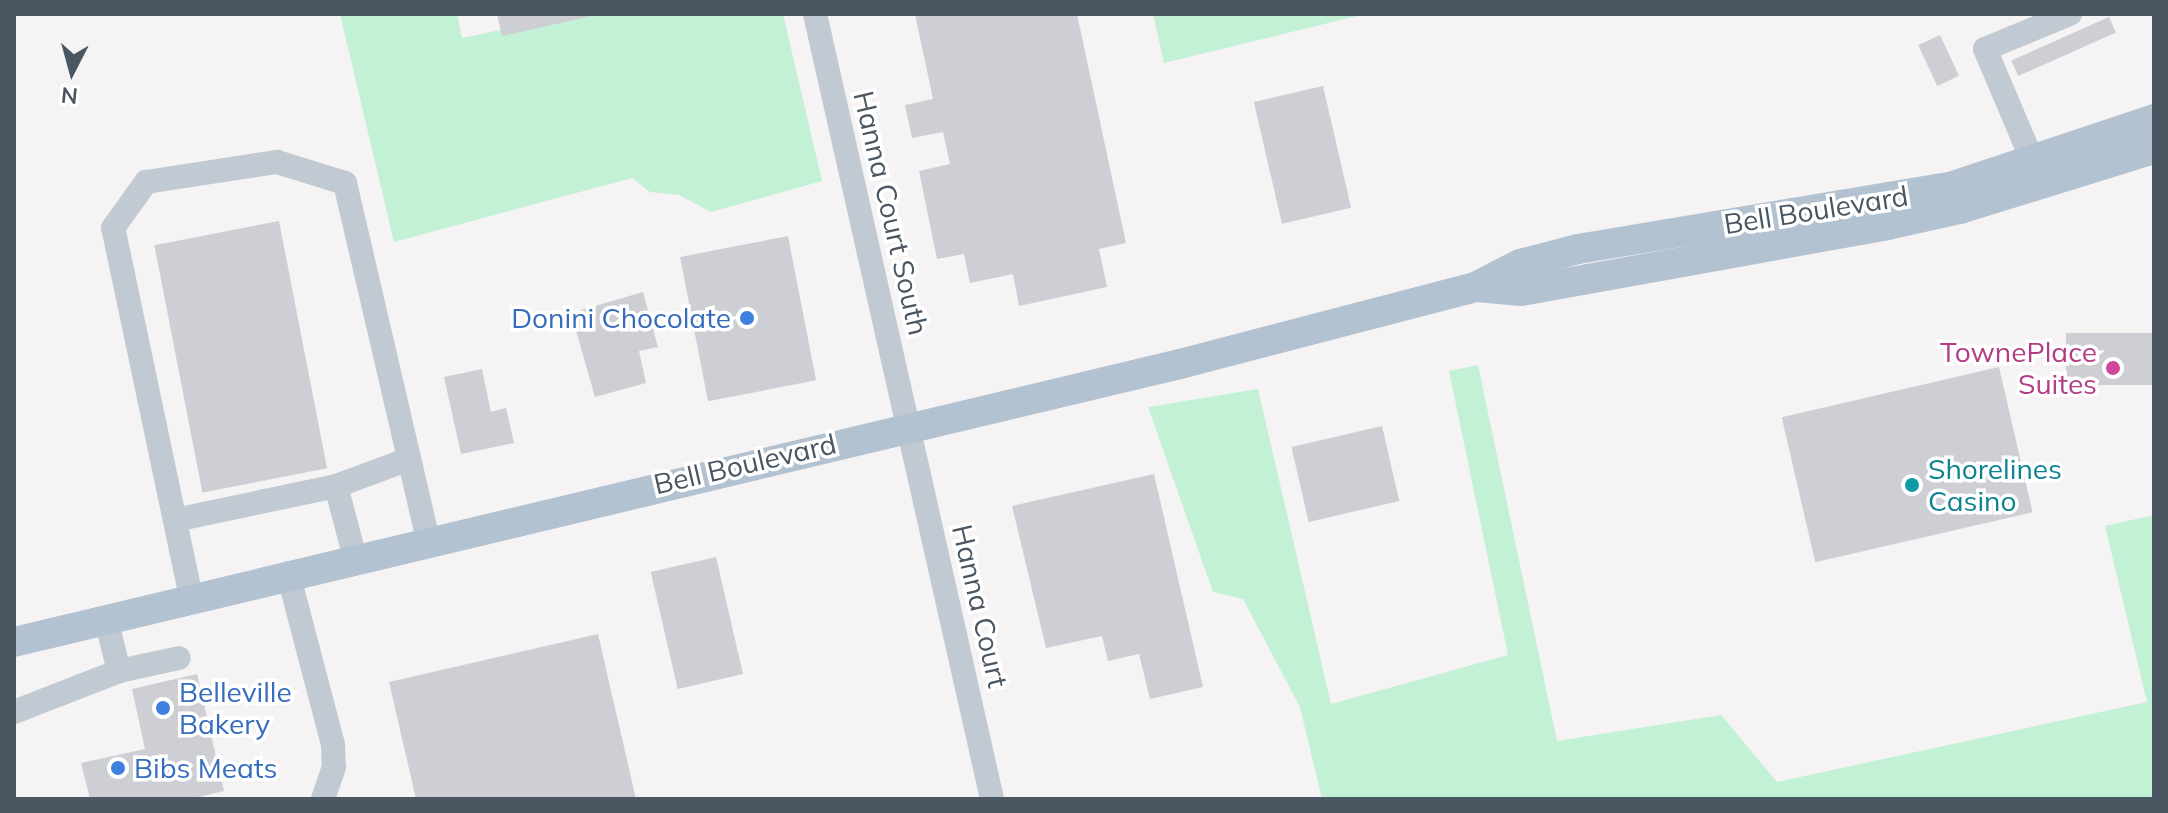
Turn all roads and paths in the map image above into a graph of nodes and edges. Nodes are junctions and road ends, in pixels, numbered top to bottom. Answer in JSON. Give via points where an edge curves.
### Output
{"nodes":[{"id":1,"x":815,"y":14,"type":"edge"},
{"id":2,"x":2070,"y":14,"type":"edge"},
{"id":3,"x":2154,"y":119,"type":"edge"},
{"id":4,"x":2154,"y":149,"type":"edge"},
{"id":5,"x":2033,"y":162,"type":"junction"},
{"id":6,"x":1475,"y":287,"type":"junction"},
{"id":7,"x":907,"y":426,"type":"junction"},
{"id":8,"x":409,"y":459,"type":"junction"},
{"id":9,"x":336,"y":486,"type":"junction"},
{"id":10,"x":175,"y":520,"type":"junction"},
{"id":11,"x":428,"y":540,"type":"junction"},
{"id":12,"x":355,"y":558,"type":"junction"},
{"id":13,"x":288,"y":573,"type":"junction"},
{"id":14,"x":191,"y":597,"type":"junction"},
{"id":15,"x":106,"y":619,"type":"junction"},
{"id":16,"x":14,"y":642,"type":"edge"},
{"id":17,"x":179,"y":658,"type":"dead end"},
{"id":18,"x":119,"y":671,"type":"junction"},
{"id":19,"x":14,"y":712,"type":"edge"},
{"id":20,"x":323,"y":799,"type":"edge"},
{"id":21,"x":992,"y":799,"type":"edge"}],
"edges":[{"from":1,"to":7,"type":"street","name":"Hanna Court South"},
{"from":2,"to":5,"type":"street","via":[[1985,49]]},
{"from":3,"to":5,"type":"main road","name":"Bell Boulevard"},
{"from":4,"to":6,"type":"main road","name":"Bell Boulevard","via":[[1960,209],[1887,225],[1521,291]]},
{"from":5,"to":6,"type":"main road","name":"Bell Boulevard","via":[[1885,200],[1578,249],[1520,264]]},
{"from":6,"to":7,"type":"main road","name":"Bell Boulevard","via":[[1180,364]]},
{"from":7,"to":11,"type":"main road","name":"Bell Boulevard"},
{"from":7,"to":21,"type":"street","name":"Hanna Court"},
{"from":8,"to":9,"type":"street"},
{"from":8,"to":10,"type":"street","via":[[345,183],[277,162],[146,182],[113,228]]},
{"from":8,"to":11,"type":"street"},
{"from":9,"to":10,"type":"street"},
{"from":9,"to":12,"type":"street"},
{"from":10,"to":14,"type":"street"},
{"from":11,"to":12,"type":"main road","name":"Bell Boulevard"},
{"from":12,"to":13,"type":"main road","name":"Bell Boulevard"},
{"from":13,"to":14,"type":"main road","name":"Bell Boulevard"},
{"from":13,"to":20,"type":"street","via":[[333,744],[334,767]]},
{"from":14,"to":15,"type":"main road","name":"Bell Boulevard"},
{"from":15,"to":16,"type":"main road","name":"Bell Boulevard"},
{"from":15,"to":18,"type":"street"},
{"from":17,"to":18,"type":"street"},
{"from":18,"to":19,"type":"street"}]}
